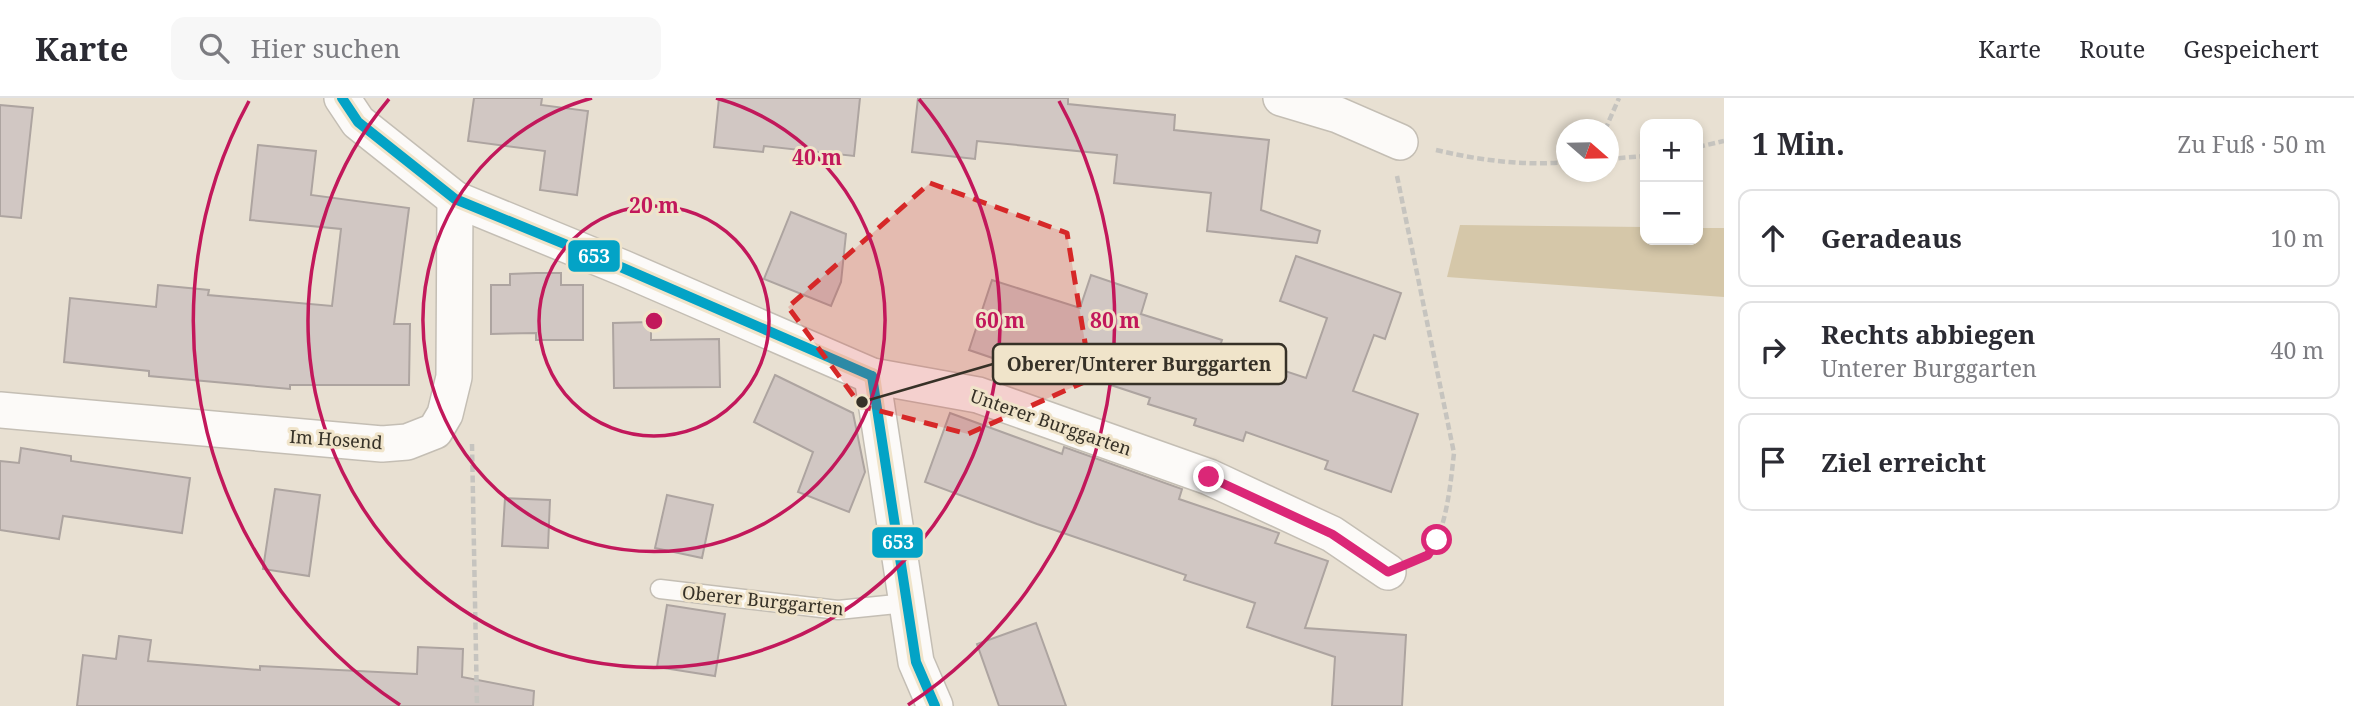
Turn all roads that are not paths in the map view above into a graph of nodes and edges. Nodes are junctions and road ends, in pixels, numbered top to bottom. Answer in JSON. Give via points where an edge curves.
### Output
{"nodes":[{"id":1,"x":342,"y":98,"type":"edge"},
{"id":2,"x":1281,"y":98,"type":"edge"},
{"id":3,"x":1400,"y":142,"type":"road end"},
{"id":4,"x":455,"y":199,"type":"junction"},
{"id":5,"x":872,"y":376,"type":"junction"},
{"id":6,"x":0,"y":410,"type":"edge"},
{"id":7,"x":1388,"y":572,"type":"road end"},
{"id":8,"x":660,"y":589,"type":"dead end"},
{"id":9,"x":906,"y":603,"type":"junction"},
{"id":10,"x":935,"y":706,"type":"edge"}],
"edges":[{"from":1,"to":4,"type":"street","name":"Unterer Burggarten","via":[[358,122]]},
{"from":2,"to":3,"type":"street","via":[[1338,115]]},
{"from":4,"to":5,"type":"street","name":"Unterer Burggarten"},
{"from":4,"to":6,"type":"street","name":"Im Hosend","via":[[454,377],[445,414],[435,431],[407,442],[383,444]]},
{"from":5,"to":7,"type":"street","name":"Unterer Burggarten","via":[[978,395],[1209,477],[1332,534]]},
{"from":5,"to":9,"type":"street"},
{"from":8,"to":9,"type":"lane","name":"Oberer Burggarten","via":[[838,610]]},
{"from":9,"to":10,"type":"street","via":[[916,662]]}]}
